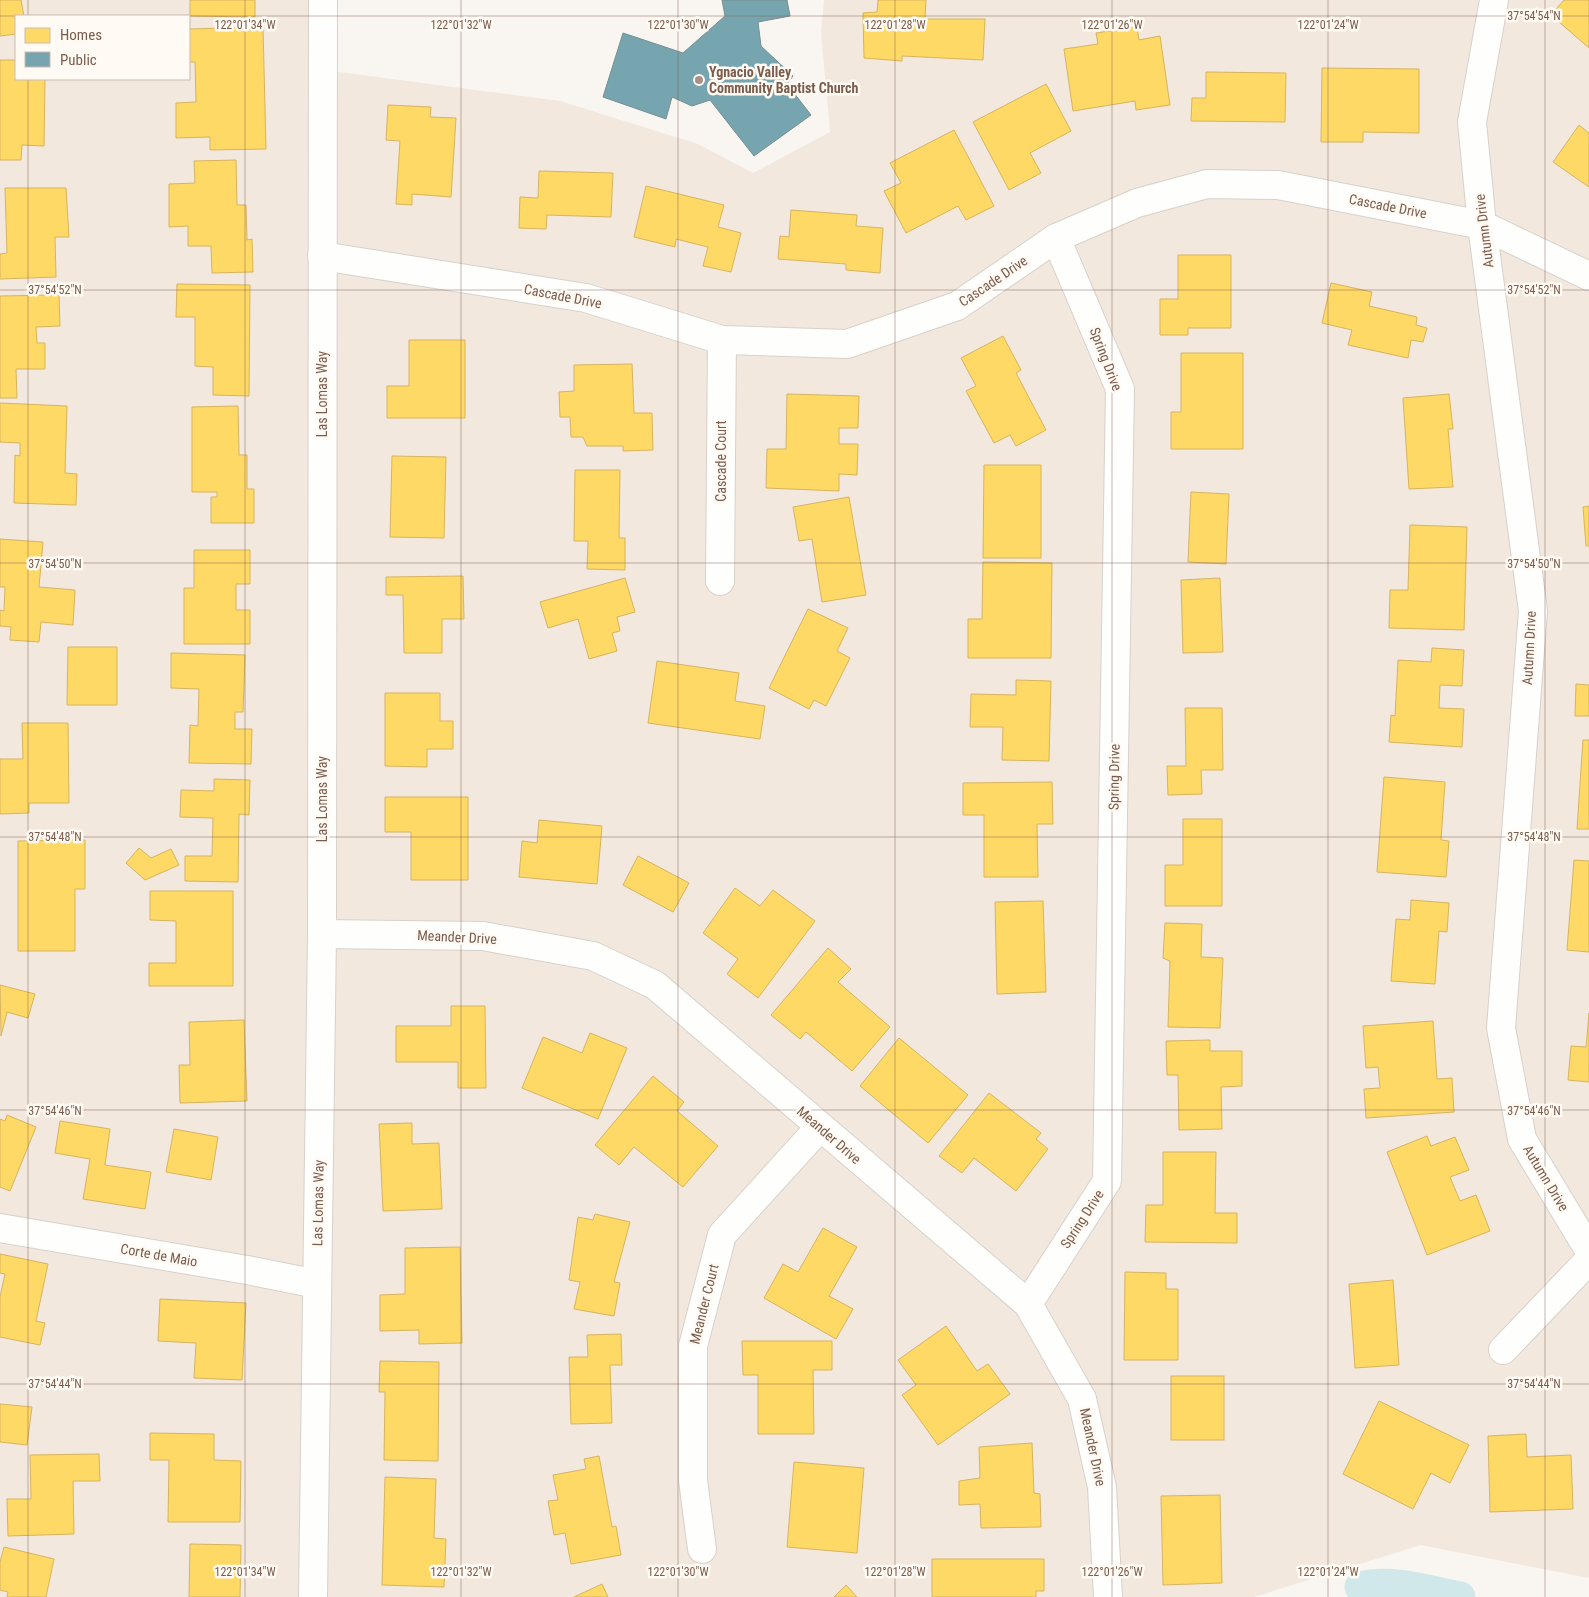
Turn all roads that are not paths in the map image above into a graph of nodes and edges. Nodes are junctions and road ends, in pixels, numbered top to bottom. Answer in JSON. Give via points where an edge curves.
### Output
{"nodes":[{"id":1,"x":324,"y":0,"type":"edge"},
{"id":2,"x":1494,"y":0,"type":"edge"},
{"id":3,"x":1482,"y":225,"type":"junction"},
{"id":4,"x":1056,"y":238,"type":"junction"},
{"id":5,"x":322,"y":256,"type":"junction"},
{"id":6,"x":1589,"y":276,"type":"edge"},
{"id":7,"x":722,"y":340,"type":"junction"},
{"id":8,"x":720,"y":582,"type":"dead end"},
{"id":9,"x":322,"y":934,"type":"junction"},
{"id":10,"x":820,"y":1127,"type":"junction"},
{"id":11,"x":0,"y":1228,"type":"edge"},
{"id":12,"x":1589,"y":1250,"type":"edge"},
{"id":13,"x":1589,"y":1260,"type":"edge"},
{"id":14,"x":317,"y":1284,"type":"junction"},
{"id":15,"x":1028,"y":1304,"type":"junction"},
{"id":16,"x":1502,"y":1350,"type":"dead end"},
{"id":17,"x":702,"y":1549,"type":"dead end"},
{"id":18,"x":313,"y":1597,"type":"edge"},
{"id":19,"x":1108,"y":1597,"type":"edge"}],
"edges":[{"from":1,"to":5,"type":"street","name":"Las Lomas Way"},
{"from":2,"to":3,"type":"street","name":"Autumn Drive","via":[[1472,122]]},
{"from":3,"to":4,"type":"street","name":"Cascade Drive","via":[[1278,185],[1207,184],[1137,203]]},
{"from":3,"to":6,"type":"street","name":"Cascade Drive"},
{"from":3,"to":12,"type":"street","name":"Autumn Drive","via":[[1533,610],[1501,1028],[1522,1139]]},
{"from":4,"to":7,"type":"street","name":"Cascade Drive","via":[[957,306],[847,344]]},
{"from":4,"to":15,"type":"street","name":"Spring Drive","via":[[1120,389],[1107,1181]]},
{"from":5,"to":7,"type":"street","name":"Cascade Drive","via":[[586,298]]},
{"from":5,"to":9,"type":"street","name":"Las Lomas Way"},
{"from":7,"to":8,"type":"street","name":"Cascade Court"},
{"from":9,"to":10,"type":"street","name":"Meander Drive","via":[[483,936],[593,956],[656,985]]},
{"from":9,"to":14,"type":"street","name":"Las Lomas Way"},
{"from":10,"to":15,"type":"street","name":"Meander Drive"},
{"from":10,"to":17,"type":"street","name":"Meander Court","via":[[722,1236],[692,1346],[692,1480]]},
{"from":11,"to":14,"type":"street","name":"Corte de Maio"},
{"from":13,"to":16,"type":"street"},
{"from":14,"to":18,"type":"street","name":"Las Lomas Way"},
{"from":15,"to":19,"type":"street","name":"Meander Drive","via":[[1082,1399],[1102,1487]]}]}
